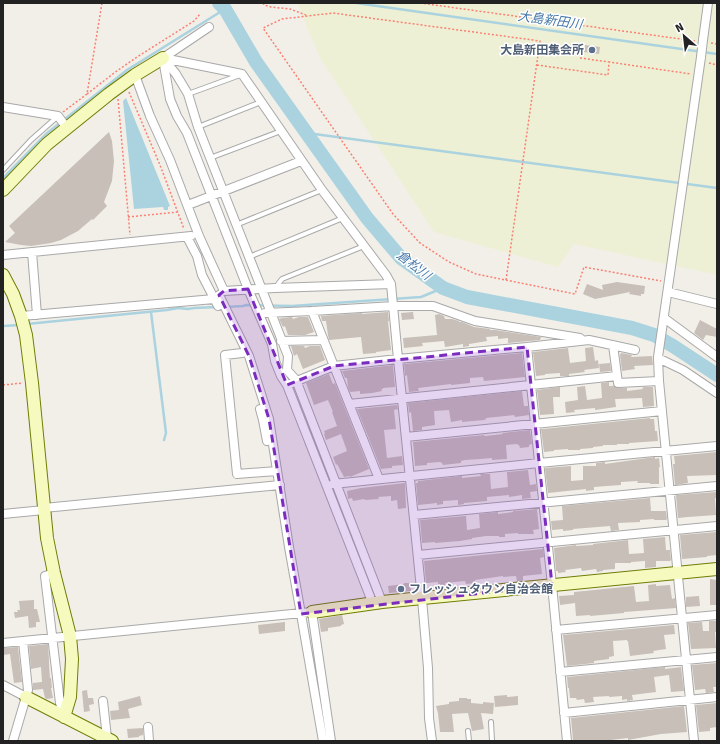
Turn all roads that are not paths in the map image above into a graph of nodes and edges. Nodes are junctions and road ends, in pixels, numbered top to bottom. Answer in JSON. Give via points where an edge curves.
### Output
{"nodes":[{"id":1,"x":708,"y":3,"type":"edge"},
{"id":2,"x":209,"y":27,"type":"dead end"},
{"id":3,"x":162,"y":58,"type":"junction"},
{"id":4,"x":242,"y":74,"type":"junction"},
{"id":5,"x":135,"y":75,"type":"junction"},
{"id":6,"x":188,"y":94,"type":"junction"},
{"id":7,"x":261,"y":102,"type":"junction"},
{"id":8,"x":3,"y":107,"type":"edge"},
{"id":9,"x":58,"y":116,"type":"junction"},
{"id":10,"x":198,"y":127,"type":"junction"},
{"id":11,"x":67,"y":128,"type":"junction"},
{"id":12,"x":281,"y":131,"type":"junction"},
{"id":13,"x":210,"y":158,"type":"junction"},
{"id":14,"x":301,"y":160,"type":"junction"},
{"id":15,"x":3,"y":170,"type":"edge"},
{"id":16,"x":3,"y":190,"type":"edge"},
{"id":17,"x":322,"y":190,"type":"junction"},
{"id":18,"x":223,"y":192,"type":"junction"},
{"id":19,"x":212,"y":196,"type":"junction"},
{"id":20,"x":188,"y":206,"type":"junction"},
{"id":21,"x":343,"y":218,"type":"junction"},
{"id":22,"x":236,"y":225,"type":"junction"},
{"id":23,"x":199,"y":236,"type":"junction"},
{"id":24,"x":187,"y":237,"type":"junction"},
{"id":25,"x":364,"y":246,"type":"junction"},
{"id":26,"x":32,"y":252,"type":"junction"},
{"id":27,"x":3,"y":255,"type":"edge"},
{"id":28,"x":248,"y":257,"type":"junction"},
{"id":29,"x":3,"y":275,"type":"edge"},
{"id":30,"x":391,"y":284,"type":"junction"},
{"id":31,"x":275,"y":288,"type":"junction"},
{"id":32,"x":248,"y":289,"type":"junction"},
{"id":33,"x":261,"y":289,"type":"junction"},
{"id":34,"x":668,"y":292,"type":"junction"},
{"id":35,"x":219,"y":295,"type":"junction"},
{"id":36,"x":717,"y":304,"type":"edge"},
{"id":37,"x":394,"y":306,"type":"junction"},
{"id":38,"x":312,"y":311,"type":"junction"},
{"id":39,"x":270,"y":312,"type":"junction"},
{"id":40,"x":259,"y":314,"type":"junction"},
{"id":41,"x":38,"y":315,"type":"junction"},
{"id":42,"x":21,"y":316,"type":"junction"},
{"id":43,"x":664,"y":318,"type":"junction"},
{"id":44,"x":323,"y":340,"type":"junction"},
{"id":45,"x":589,"y":340,"type":"junction"},
{"id":46,"x":282,"y":341,"type":"junction"},
{"id":47,"x":613,"y":345,"type":"junction"},
{"id":48,"x":527,"y":347,"type":"junction"},
{"id":49,"x":635,"y":350,"type":"dead end"},
{"id":50,"x":242,"y":353,"type":"junction"},
{"id":51,"x":288,"y":356,"type":"junction"},
{"id":52,"x":658,"y":357,"type":"dead end"},
{"id":53,"x":717,"y":357,"type":"edge"},
{"id":54,"x":398,"y":359,"type":"junction"},
{"id":55,"x":275,"y":361,"type":"junction"},
{"id":56,"x":334,"y":366,"type":"junction"},
{"id":57,"x":618,"y":376,"type":"junction"},
{"id":58,"x":296,"y":380,"type":"junction"},
{"id":59,"x":659,"y":381,"type":"junction"},
{"id":60,"x":287,"y":385,"type":"junction"},
{"id":61,"x":531,"y":386,"type":"junction"},
{"id":62,"x":717,"y":393,"type":"edge"},
{"id":63,"x":402,"y":399,"type":"junction"},
{"id":64,"x":350,"y":404,"type":"junction"},
{"id":65,"x":662,"y":411,"type":"junction"},
{"id":66,"x":535,"y":424,"type":"junction"},
{"id":67,"x":406,"y":436,"type":"junction"},
{"id":68,"x":717,"y":446,"type":"edge"},
{"id":69,"x":666,"y":451,"type":"junction"},
{"id":70,"x":539,"y":463,"type":"junction"},
{"id":71,"x":274,"y":471,"type":"junction"},
{"id":72,"x":410,"y":476,"type":"junction"},
{"id":73,"x":379,"y":479,"type":"junction"},
{"id":74,"x":337,"y":484,"type":"junction"},
{"id":75,"x":280,"y":485,"type":"junction"},
{"id":76,"x":326,"y":485,"type":"junction"},
{"id":77,"x":717,"y":486,"type":"edge"},
{"id":78,"x":669,"y":490,"type":"junction"},
{"id":79,"x":543,"y":502,"type":"junction"},
{"id":80,"x":44,"y":509,"type":"junction"},
{"id":81,"x":3,"y":514,"type":"edge"},
{"id":82,"x":414,"y":515,"type":"junction"},
{"id":83,"x":717,"y":526,"type":"edge"},
{"id":84,"x":673,"y":530,"type":"junction"},
{"id":85,"x":548,"y":542,"type":"junction"},
{"id":86,"x":418,"y":555,"type":"junction"},
{"id":87,"x":717,"y":569,"type":"edge"},
{"id":88,"x":54,"y":573,"type":"junction"},
{"id":89,"x":677,"y":573,"type":"junction"},
{"id":90,"x":552,"y":586,"type":"junction"},
{"id":91,"x":422,"y":598,"type":"junction"},
{"id":92,"x":378,"y":603,"type":"junction"},
{"id":93,"x":306,"y":613,"type":"junction"},
{"id":94,"x":717,"y":615,"type":"edge"},
{"id":95,"x":682,"y":618,"type":"junction"},
{"id":96,"x":556,"y":630,"type":"junction"},
{"id":97,"x":70,"y":636,"type":"junction"},
{"id":98,"x":52,"y":638,"type":"junction"},
{"id":99,"x":23,"y":641,"type":"junction"},
{"id":100,"x":3,"y":643,"type":"edge"},
{"id":101,"x":717,"y":657,"type":"edge"},
{"id":102,"x":686,"y":660,"type":"junction"},
{"id":103,"x":560,"y":672,"type":"junction"},
{"id":104,"x":3,"y":685,"type":"edge"},
{"id":105,"x":26,"y":697,"type":"junction"},
{"id":106,"x":717,"y":697,"type":"edge"},
{"id":107,"x":690,"y":700,"type":"junction"},
{"id":108,"x":103,"y":702,"type":"dead end"},
{"id":109,"x":564,"y":713,"type":"junction"},
{"id":110,"x":64,"y":717,"type":"junction"},
{"id":111,"x":491,"y":722,"type":"dead end"},
{"id":112,"x":148,"y":727,"type":"dead end"},
{"id":113,"x":468,"y":731,"type":"dead end"},
{"id":114,"x":110,"y":740,"type":"edge"},
{"id":115,"x":13,"y":741,"type":"edge"},
{"id":116,"x":149,"y":741,"type":"edge"},
{"id":117,"x":323,"y":741,"type":"edge"},
{"id":118,"x":331,"y":741,"type":"edge"},
{"id":119,"x":432,"y":741,"type":"edge"},
{"id":120,"x":470,"y":741,"type":"edge"},
{"id":121,"x":492,"y":741,"type":"edge"},
{"id":122,"x":567,"y":741,"type":"edge"},
{"id":123,"x":694,"y":741,"type":"edge"}],
"edges":[{"from":1,"to":34,"type":"street","bridge":true},
{"from":2,"to":3,"type":"street"},
{"from":3,"to":4,"type":"street"},
{"from":3,"to":5,"type":"street"},
{"from":3,"to":6,"type":"street"},
{"from":3,"to":19,"type":"street","via":[[170,99],[187,133]]},
{"from":4,"to":6,"type":"lane"},
{"from":4,"to":7,"type":"street"},
{"from":5,"to":11,"type":"street"},
{"from":5,"to":20,"type":"street"},
{"from":6,"to":10,"type":"street"},
{"from":7,"to":10,"type":"lane"},
{"from":7,"to":12,"type":"street"},
{"from":8,"to":9,"type":"street"},
{"from":9,"to":11,"type":"street"},
{"from":9,"to":15,"type":"lane"},
{"from":10,"to":13,"type":"street"},
{"from":11,"to":16,"type":"street","via":[[47,144]]},
{"from":12,"to":13,"type":"lane"},
{"from":12,"to":14,"type":"street"},
{"from":13,"to":18,"type":"street"},
{"from":14,"to":17,"type":"street"},
{"from":14,"to":18,"type":"street"},
{"from":17,"to":21,"type":"street"},
{"from":17,"to":22,"type":"lane"},
{"from":18,"to":19,"type":"street"},
{"from":18,"to":22,"type":"street"},
{"from":19,"to":20,"type":"street"},
{"from":19,"to":32,"type":"street"},
{"from":20,"to":23,"type":"street"},
{"from":21,"to":25,"type":"street"},
{"from":21,"to":28,"type":"lane"},
{"from":22,"to":28,"type":"street"},
{"from":23,"to":24,"type":"street"},
{"from":23,"to":35,"type":"street"},
{"from":24,"to":26,"type":"street"},
{"from":24,"to":35,"type":"street","via":[[197,256],[202,275]]},
{"from":25,"to":30,"type":"street"},
{"from":25,"to":31,"type":"lane","via":[[282,279]]},
{"from":26,"to":27,"type":"street"},
{"from":26,"to":41,"type":"street"},
{"from":28,"to":33,"type":"street"},
{"from":29,"to":42,"type":"street"},
{"from":30,"to":31,"type":"street"},
{"from":30,"to":37,"type":"street"},
{"from":31,"to":33,"type":"street"},
{"from":32,"to":33,"type":"street"},
{"from":32,"to":35,"type":"street"},
{"from":32,"to":40,"type":"street"},
{"from":33,"to":39,"type":"street"},
{"from":34,"to":36,"type":"street"},
{"from":34,"to":43,"type":"street"},
{"from":35,"to":41,"type":"street"},
{"from":35,"to":50,"type":"street"},
{"from":35,"to":71,"type":"street","via":[[249,356],[269,419]]},
{"from":37,"to":38,"type":"street"},
{"from":37,"to":45,"type":"street","via":[[433,306],[475,321]]},
{"from":37,"to":54,"type":"street"},
{"from":38,"to":39,"type":"street"},
{"from":38,"to":44,"type":"street"},
{"from":39,"to":40,"type":"street"},
{"from":39,"to":46,"type":"street"},
{"from":40,"to":55,"type":"street","via":[[272,344]]},
{"from":41,"to":42,"type":"street"},
{"from":42,"to":80,"type":"street","via":[[32,383]]},
{"from":43,"to":52,"type":"street"},
{"from":43,"to":53,"type":"street"},
{"from":44,"to":46,"type":"street"},
{"from":44,"to":56,"type":"street"},
{"from":45,"to":47,"type":"street"},
{"from":45,"to":48,"type":"street"},
{"from":46,"to":51,"type":"street"},
{"from":47,"to":49,"type":"street"},
{"from":47,"to":57,"type":"street"},
{"from":48,"to":54,"type":"street"},
{"from":48,"to":61,"type":"street"},
{"from":50,"to":71,"type":"street","via":[[263,420]]},
{"from":50,"to":71,"type":"street","via":[[225,355],[237,474]]},
{"from":51,"to":55,"type":"street"},
{"from":51,"to":58,"type":"street","via":[[287,370]]},
{"from":54,"to":56,"type":"street"},
{"from":54,"to":63,"type":"street"},
{"from":55,"to":60,"type":"street"},
{"from":56,"to":58,"type":"street"},
{"from":56,"to":64,"type":"street"},
{"from":57,"to":59,"type":"street","via":[[618,383]]},
{"from":57,"to":61,"type":"street"},
{"from":58,"to":60,"type":"street"},
{"from":58,"to":74,"type":"street"},
{"from":59,"to":62,"type":"street","via":[[658,358],[683,370]]},
{"from":59,"to":65,"type":"street"},
{"from":60,"to":76,"type":"street"},
{"from":61,"to":63,"type":"street"},
{"from":61,"to":66,"type":"street"},
{"from":63,"to":64,"type":"street"},
{"from":63,"to":67,"type":"street"},
{"from":64,"to":73,"type":"street"},
{"from":65,"to":66,"type":"street"},
{"from":65,"to":69,"type":"street"},
{"from":66,"to":67,"type":"street"},
{"from":66,"to":70,"type":"street"},
{"from":67,"to":72,"type":"street"},
{"from":68,"to":69,"type":"street"},
{"from":69,"to":70,"type":"street"},
{"from":69,"to":78,"type":"street"},
{"from":70,"to":72,"type":"street"},
{"from":70,"to":79,"type":"street"},
{"from":71,"to":75,"type":"street"},
{"from":72,"to":73,"type":"street"},
{"from":72,"to":82,"type":"street"},
{"from":73,"to":74,"type":"street"},
{"from":74,"to":76,"type":"street"},
{"from":74,"to":92,"type":"street"},
{"from":75,"to":80,"type":"street"},
{"from":75,"to":93,"type":"street","via":[[289,547]]},
{"from":76,"to":92,"type":"street"},
{"from":77,"to":78,"type":"street"},
{"from":78,"to":79,"type":"street"},
{"from":78,"to":84,"type":"street"},
{"from":79,"to":82,"type":"street"},
{"from":79,"to":85,"type":"street"},
{"from":80,"to":81,"type":"street"},
{"from":80,"to":88,"type":"street"},
{"from":82,"to":86,"type":"street"},
{"from":83,"to":84,"type":"street"},
{"from":84,"to":85,"type":"street"},
{"from":84,"to":89,"type":"street"},
{"from":85,"to":86,"type":"street"},
{"from":85,"to":90,"type":"street"},
{"from":86,"to":91,"type":"street"},
{"from":87,"to":89,"type":"street"},
{"from":88,"to":97,"type":"street"},
{"from":88,"to":98,"type":"street","via":[[46,576]]},
{"from":89,"to":90,"type":"street"},
{"from":89,"to":95,"type":"street"},
{"from":90,"to":91,"type":"street"},
{"from":90,"to":96,"type":"street"},
{"from":91,"to":92,"type":"street"},
{"from":91,"to":119,"type":"street"},
{"from":92,"to":93,"type":"street"},
{"from":93,"to":97,"type":"street"},
{"from":93,"to":117,"type":"street"},
{"from":93,"to":118,"type":"street"},
{"from":94,"to":95,"type":"street"},
{"from":95,"to":96,"type":"street"},
{"from":95,"to":102,"type":"street"},
{"from":96,"to":103,"type":"street"},
{"from":97,"to":98,"type":"street"},
{"from":97,"to":110,"type":"street","via":[[70,697]]},
{"from":98,"to":99,"type":"street"},
{"from":98,"to":110,"type":"street"},
{"from":99,"to":100,"type":"street"},
{"from":99,"to":105,"type":"street","via":[[28,690]]},
{"from":101,"to":102,"type":"street"},
{"from":102,"to":103,"type":"street"},
{"from":102,"to":107,"type":"street"},
{"from":103,"to":109,"type":"street"},
{"from":104,"to":105,"type":"street"},
{"from":105,"to":110,"type":"street"},
{"from":105,"to":115,"type":"street"},
{"from":106,"to":107,"type":"street"},
{"from":107,"to":109,"type":"street"},
{"from":107,"to":123,"type":"street"},
{"from":108,"to":114,"type":"street"},
{"from":109,"to":122,"type":"street"},
{"from":110,"to":114,"type":"street"},
{"from":111,"to":121,"type":"lane"},
{"from":112,"to":116,"type":"street"},
{"from":113,"to":120,"type":"lane"}]}
